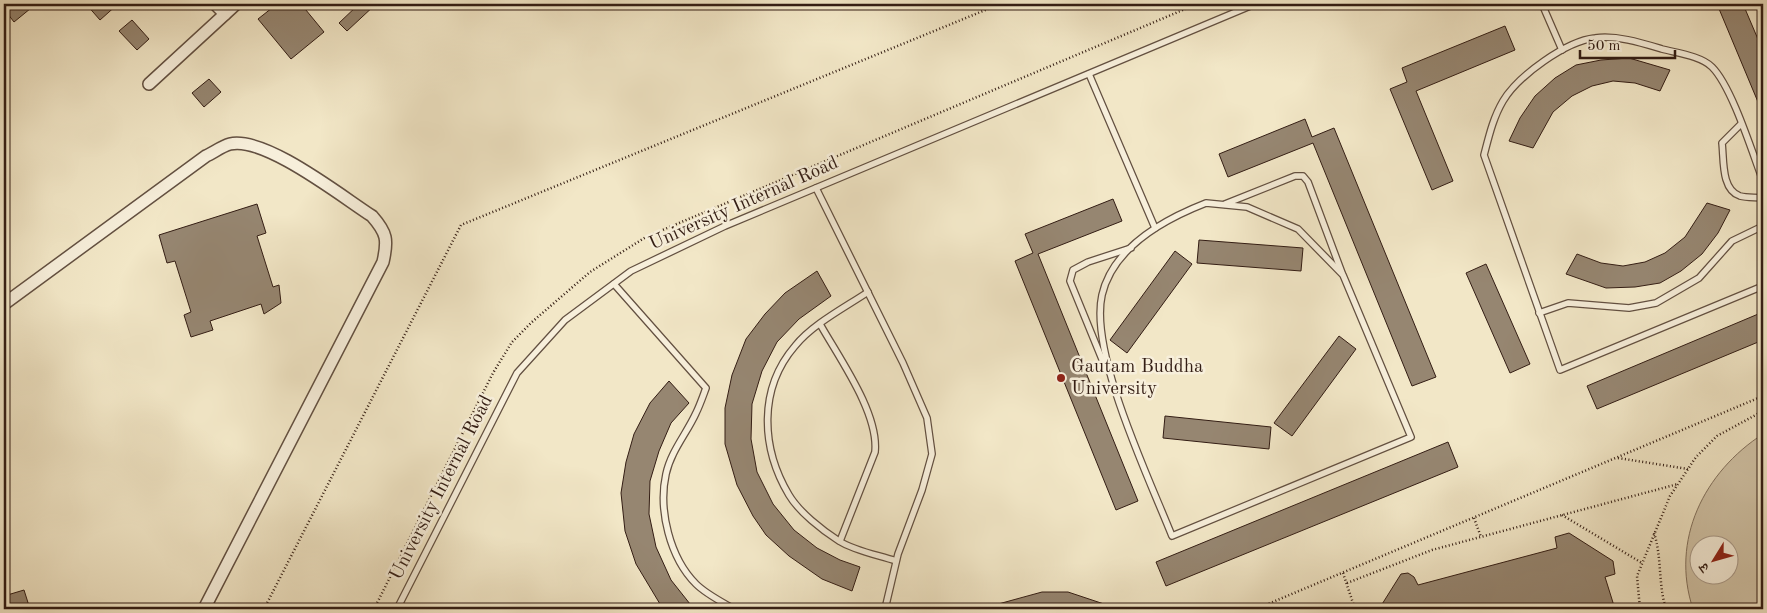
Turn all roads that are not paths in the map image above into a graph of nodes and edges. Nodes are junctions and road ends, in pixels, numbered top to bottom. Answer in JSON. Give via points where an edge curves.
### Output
{"nodes":[{"id":1,"x":215,"y":4,"type":"edge"},
{"id":2,"x":236,"y":4,"type":"edge"},
{"id":3,"x":1255,"y":4,"type":"edge"},
{"id":4,"x":1542,"y":4,"type":"edge"},
{"id":5,"x":225,"y":14,"type":"junction"},
{"id":6,"x":1562,"y":50,"type":"junction"},
{"id":7,"x":1088,"y":74,"type":"junction"},
{"id":8,"x":149,"y":84,"type":"dead end"},
{"id":9,"x":1741,"y":124,"type":"junction"},
{"id":10,"x":1763,"y":181,"type":"edge"},
{"id":11,"x":816,"y":188,"type":"junction"},
{"id":12,"x":1763,"y":198,"type":"edge"},
{"id":13,"x":1224,"y":205,"type":"junction"},
{"id":14,"x":1763,"y":226,"type":"edge"},
{"id":15,"x":1155,"y":228,"type":"junction"},
{"id":16,"x":1133,"y":247,"type":"junction"},
{"id":17,"x":1343,"y":275,"type":"junction"},
{"id":18,"x":614,"y":284,"type":"junction"},
{"id":19,"x":1763,"y":286,"type":"edge"},
{"id":20,"x":868,"y":292,"type":"junction"},
{"id":21,"x":4,"y":304,"type":"edge"},
{"id":22,"x":1539,"y":313,"type":"junction"},
{"id":23,"x":820,"y":324,"type":"junction"},
{"id":24,"x":1112,"y":382,"type":"junction"},
{"id":25,"x":840,"y":541,"type":"junction"},
{"id":26,"x":896,"y":561,"type":"junction"},
{"id":27,"x":204,"y":609,"type":"edge"},
{"id":28,"x":397,"y":609,"type":"edge"},
{"id":29,"x":734,"y":609,"type":"edge"},
{"id":30,"x":884,"y":609,"type":"edge"}],
"edges":[{"from":1,"to":5,"type":"street"},
{"from":2,"to":5,"type":"street"},
{"from":3,"to":7,"type":"lane","name":"University Internal Road"},
{"from":4,"to":6,"type":"lane"},
{"from":5,"to":8,"type":"street"},
{"from":6,"to":9,"type":"lane","via":[[1595,38],[1636,41],[1693,57],[1711,66],[1725,84]]},
{"from":6,"to":22,"type":"lane","via":[[1533,68],[1504,100],[1491,127],[1484,154]]},
{"from":7,"to":11,"type":"lane","name":"University Internal Road"},
{"from":7,"to":15,"type":"lane"},
{"from":9,"to":10,"type":"lane"},
{"from":9,"to":12,"type":"lane","via":[[1722,143],[1727,183],[1739,196]]},
{"from":11,"to":18,"type":"lane","name":"University Internal Road","via":[[631,271]]},
{"from":11,"to":20,"type":"lane"},
{"from":13,"to":15,"type":"lane","via":[[1206,204],[1174,216]]},
{"from":13,"to":17,"type":"lane","via":[[1247,207],[1298,229]]},
{"from":13,"to":17,"type":"lane","via":[[1295,176],[1303,176]]},
{"from":14,"to":22,"type":"lane","via":[[1732,241],[1699,278],[1656,303],[1629,308],[1568,303]]},
{"from":15,"to":16,"type":"lane","via":[[1144,234]]},
{"from":16,"to":24,"type":"lane","via":[[1115,266],[1102,293],[1099,318]]},
{"from":16,"to":24,"type":"lane","via":[[1073,270],[1070,281]]},
{"from":17,"to":24,"type":"lane","via":[[1411,437],[1172,536]]},
{"from":18,"to":28,"type":"lane","name":"University Internal Road","via":[[565,320],[517,373]]},
{"from":18,"to":29,"type":"lane","via":[[706,388],[666,474],[664,504],[670,540],[681,565],[697,585]]},
{"from":19,"to":22,"type":"lane","via":[[1560,370]]},
{"from":20,"to":23,"type":"lane"},
{"from":20,"to":26,"type":"lane","via":[[927,418],[932,454]]},
{"from":21,"to":27,"type":"street","via":[[206,156],[230,144],[254,145],[273,152],[372,216],[381,227],[387,243],[383,262]]},
{"from":23,"to":25,"type":"lane","via":[[870,415],[876,439],[875,452]]},
{"from":23,"to":25,"type":"lane","via":[[794,346],[778,375],[766,412],[768,441],[789,496],[812,520]]},
{"from":25,"to":26,"type":"lane"},
{"from":26,"to":30,"type":"lane"}]}
